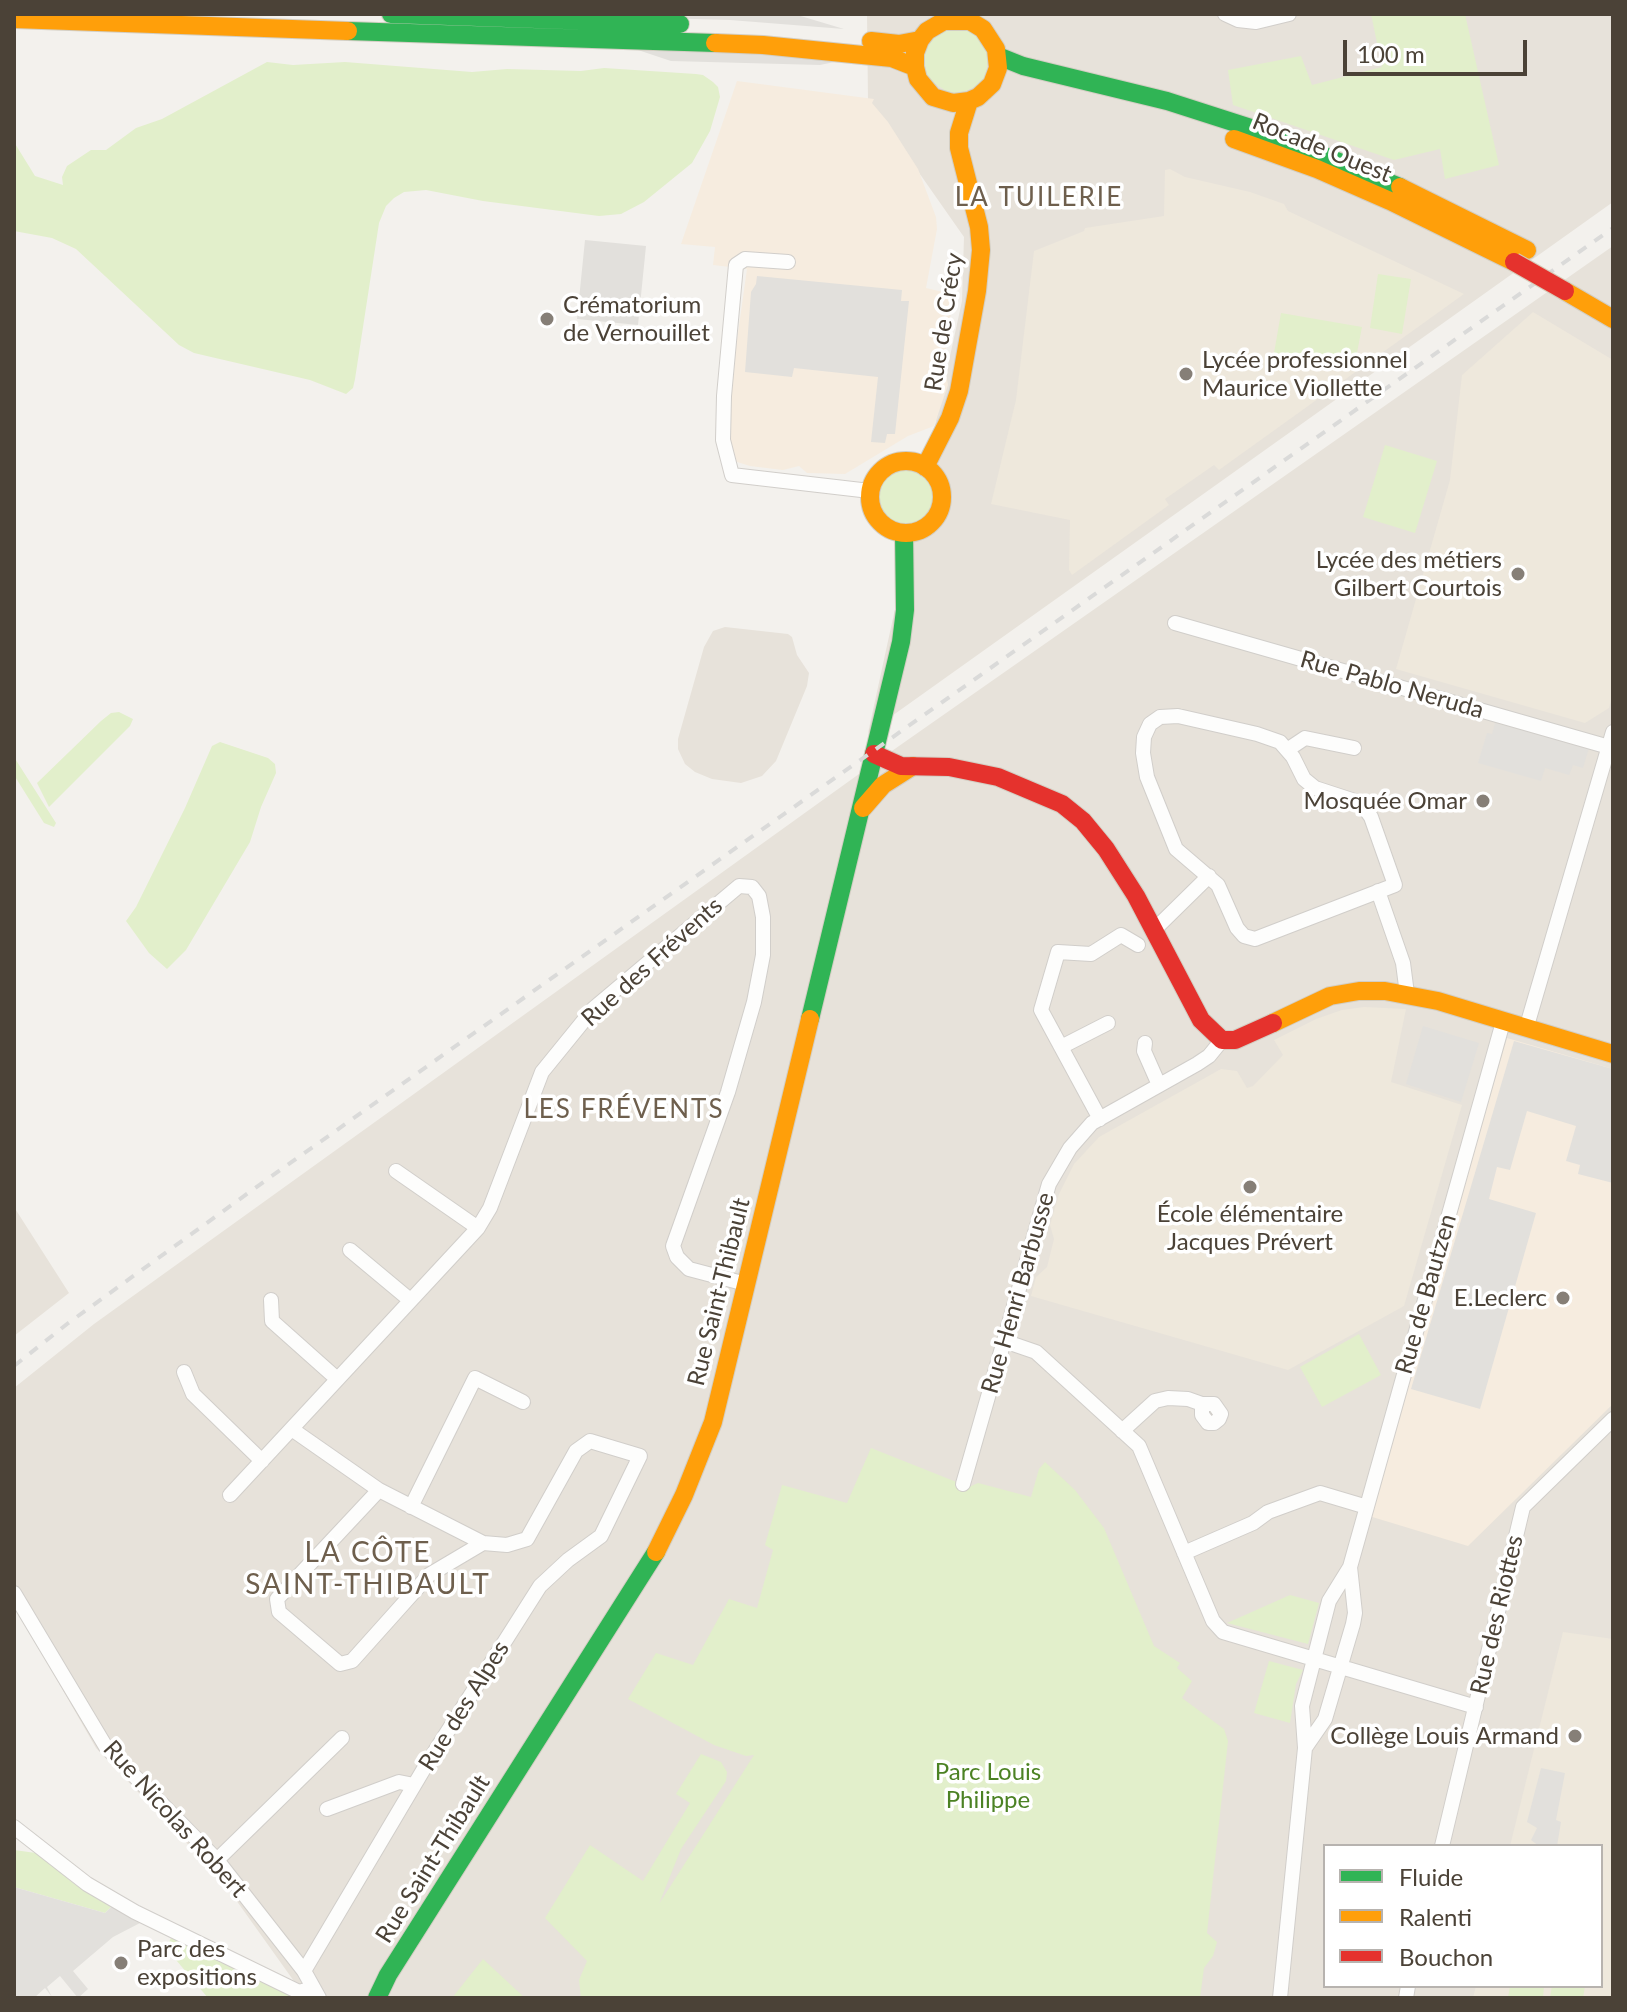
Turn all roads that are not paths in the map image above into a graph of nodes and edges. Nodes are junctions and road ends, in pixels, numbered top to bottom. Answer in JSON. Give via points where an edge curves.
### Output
{"nodes":[{"id":1,"x":391,"y":14,"type":"edge"},
{"id":2,"x":1225,"y":14,"type":"edge"},
{"id":3,"x":1289,"y":14,"type":"edge"},
{"id":4,"x":960,"y":17,"type":"edge"},
{"id":5,"x":14,"y":19,"type":"edge"},
{"id":6,"x":937,"y":19,"type":"edge"},
{"id":7,"x":920,"y":40,"type":"junction"},
{"id":8,"x":998,"y":56,"type":"junction"},
{"id":9,"x":915,"y":67,"type":"junction"},
{"id":10,"x":992,"y":84,"type":"junction"},
{"id":11,"x":969,"y":101,"type":"junction"},
{"id":12,"x":944,"y":102,"type":"junction"},
{"id":13,"x":959,"y":133,"type":"junction"},
{"id":14,"x":1520,"y":256,"type":"junction"},
{"id":15,"x":788,"y":262,"type":"dead end"},
{"id":16,"x":1572,"y":286,"type":"junction"},
{"id":17,"x":1613,"y":303,"type":"edge"},
{"id":18,"x":1613,"y":319,"type":"edge"},
{"id":19,"x":925,"y":467,"type":"junction"},
{"id":20,"x":870,"y":491,"type":"junction"},
{"id":21,"x":904,"y":533,"type":"junction"},
{"id":22,"x":1175,"y":623,"type":"dead end"},
{"id":23,"x":1611,"y":739,"type":"edge"},
{"id":24,"x":1354,"y":748,"type":"dead end"},
{"id":25,"x":1287,"y":750,"type":"junction"},
{"id":26,"x":874,"y":754,"type":"junction"},
{"id":27,"x":907,"y":766,"type":"junction"},
{"id":28,"x":867,"y":782,"type":"junction"},
{"id":29,"x":860,"y":811,"type":"junction"},
{"id":30,"x":1209,"y":876,"type":"junction"},
{"id":31,"x":1378,"y":891,"type":"junction"},
{"id":32,"x":1154,"y":930,"type":"junction"},
{"id":33,"x":1138,"y":945,"type":"dead end"},
{"id":34,"x":1407,"y":994,"type":"junction"},
{"id":35,"x":1503,"y":1022,"type":"junction"},
{"id":36,"x":1108,"y":1023,"type":"dead end"},
{"id":37,"x":1526,"y":1029,"type":"junction"},
{"id":38,"x":1222,"y":1040,"type":"junction"},
{"id":39,"x":1145,"y":1043,"type":"dead end"},
{"id":40,"x":1061,"y":1047,"type":"junction"},
{"id":41,"x":1613,"y":1054,"type":"edge"},
{"id":42,"x":1159,"y":1085,"type":"junction"},
{"id":43,"x":1100,"y":1119,"type":"junction"},
{"id":44,"x":396,"y":1171,"type":"dead end"},
{"id":45,"x":478,"y":1228,"type":"junction"},
{"id":46,"x":350,"y":1250,"type":"dead end"},
{"id":47,"x":746,"y":1284,"type":"junction"},
{"id":48,"x":271,"y":1300,"type":"dead end"},
{"id":49,"x":410,"y":1300,"type":"junction"},
{"id":50,"x":1004,"y":1341,"type":"junction"},
{"id":51,"x":184,"y":1372,"type":"dead end"},
{"id":52,"x":336,"y":1378,"type":"junction"},
{"id":53,"x":523,"y":1402,"type":"dead end"},
{"id":54,"x":1202,"y":1404,"type":"dead end"},
{"id":55,"x":1613,"y":1419,"type":"edge"},
{"id":56,"x":293,"y":1430,"type":"junction"},
{"id":57,"x":1122,"y":1431,"type":"junction"},
{"id":58,"x":262,"y":1461,"type":"junction"},
{"id":59,"x":963,"y":1484,"type":"dead end"},
{"id":60,"x":379,"y":1490,"type":"junction"},
{"id":61,"x":230,"y":1495,"type":"dead end"},
{"id":62,"x":411,"y":1507,"type":"junction"},
{"id":63,"x":1367,"y":1507,"type":"junction"},
{"id":64,"x":483,"y":1543,"type":"junction"},
{"id":65,"x":1184,"y":1553,"type":"junction"},
{"id":66,"x":1350,"y":1567,"type":"junction"},
{"id":67,"x":14,"y":1593,"type":"edge"},
{"id":68,"x":1315,"y":1659,"type":"junction"},
{"id":69,"x":1340,"y":1667,"type":"junction"},
{"id":70,"x":1476,"y":1707,"type":"junction"},
{"id":71,"x":342,"y":1738,"type":"dead end"},
{"id":72,"x":1305,"y":1748,"type":"junction"},
{"id":73,"x":414,"y":1785,"type":"junction"},
{"id":74,"x":327,"y":1809,"type":"dead end"},
{"id":75,"x":14,"y":1827,"type":"edge"},
{"id":76,"x":1442,"y":1844,"type":"edge"},
{"id":77,"x":217,"y":1860,"type":"junction"},
{"id":78,"x":304,"y":1971,"type":"junction"},
{"id":79,"x":316,"y":1993,"type":"edge"},
{"id":80,"x":376,"y":1994,"type":"edge"},
{"id":81,"x":1280,"y":1998,"type":"edge"}],
"edges":[{"from":1,"to":7,"type":"main road","via":[[737,27],[899,44]]},
{"from":2,"to":3,"type":"street","via":[[1256,22]]},
{"from":4,"to":6,"type":"main road"},
{"from":4,"to":8,"type":"main road","via":[[989,34]]},
{"from":5,"to":9,"type":"main road","via":[[763,45],[892,58]]},
{"from":6,"to":7,"type":"main road"},
{"from":7,"to":9,"type":"main road"},
{"from":8,"to":10,"type":"main road"},
{"from":8,"to":14,"type":"main road","name":"Rocade Ouest","via":[[1276,136],[1424,198]]},
{"from":9,"to":12,"type":"main road","via":[[924,89]]},
{"from":10,"to":11,"type":"main road"},
{"from":10,"to":14,"type":"main road","name":"Rocade Ouest","via":[[1040,84],[1224,135]]},
{"from":11,"to":12,"type":"main road"},
{"from":11,"to":13,"type":"main road","name":"Rue de Crécy"},
{"from":12,"to":13,"type":"main road","name":"Rue de Crécy"},
{"from":13,"to":19,"type":"main road","name":"Rue de Crécy","via":[[979,227],[977,291],[959,391]]},
{"from":14,"to":16,"type":"main road","name":"Rocade Ouest"},
{"from":15,"to":20,"type":"street","via":[[745,259],[736,265],[723,440],[732,475]]},
{"from":16,"to":17,"type":"main road","name":"Rocade Ouest"},
{"from":16,"to":18,"type":"main road","name":"Rocade Ouest"},
{"from":19,"to":20,"type":"main road","via":[[906,461],[886,467]]},
{"from":19,"to":21,"type":"main road","via":[[939,485],[939,511],[925,528]]},
{"from":20,"to":21,"type":"main road","via":[[877,520]]},
{"from":21,"to":26,"type":"main road","name":"Rue Saint-Thibault","via":[[903,631]]},
{"from":22,"to":23,"type":"street","name":"Rue Pablo Neruda"},
{"from":23,"to":37,"type":"street"},
{"from":24,"to":25,"type":"street","via":[[1305,738]]},
{"from":25,"to":30,"type":"street","via":[[1257,734],[1178,716],[1150,724],[1143,753],[1147,777],[1176,849]]},
{"from":25,"to":31,"type":"street","via":[[1315,788],[1361,803],[1371,817],[1395,885]]},
{"from":26,"to":27,"type":"main road"},
{"from":26,"to":28,"type":"main road","name":"Rue Saint-Thibault"},
{"from":27,"to":28,"type":"main road"},
{"from":27,"to":29,"type":"main road"},
{"from":27,"to":32,"type":"main road","via":[[949,767],[998,777],[1062,804],[1106,849]]},
{"from":28,"to":29,"type":"main road","name":"Rue Saint-Thibault"},
{"from":29,"to":47,"type":"main road","name":"Rue Saint-Thibault"},
{"from":30,"to":31,"type":"street","via":[[1237,928],[1255,939]]},
{"from":30,"to":32,"type":"street"},
{"from":31,"to":34,"type":"street","via":[[1403,963]]},
{"from":32,"to":38,"type":"main road","via":[[1201,1020]]},
{"from":33,"to":40,"type":"street","via":[[1121,935],[1091,954],[1058,952],[1041,1010]]},
{"from":34,"to":35,"type":"main road"},
{"from":34,"to":38,"type":"main road","via":[[1359,991],[1330,996],[1248,1035]]},
{"from":35,"to":37,"type":"main road"},
{"from":35,"to":63,"type":"street","name":"Rue de Bautzen"},
{"from":36,"to":40,"type":"street"},
{"from":37,"to":41,"type":"main road"},
{"from":38,"to":42,"type":"street","name":"Rue Henri Barbusse","via":[[1209,1056]]},
{"from":39,"to":42,"type":"street"},
{"from":40,"to":43,"type":"street"},
{"from":42,"to":43,"type":"street","name":"Rue Henri Barbusse"},
{"from":43,"to":50,"type":"street","name":"Rue Henri Barbusse","via":[[1070,1148],[1049,1184]]},
{"from":44,"to":45,"type":"street"},
{"from":45,"to":47,"type":"street","name":"Rue des Frévents","via":[[542,1072],[594,1008],[739,886],[752,887],[759,896],[763,930],[754,1002],[673,1246],[689,1269]]},
{"from":45,"to":49,"type":"street","name":"Rue des Frévents"},
{"from":46,"to":49,"type":"street"},
{"from":47,"to":80,"type":"main road","name":"Rue Saint-Thibault","via":[[713,1422],[662,1542]]},
{"from":48,"to":52,"type":"street","via":[[272,1321]]},
{"from":49,"to":52,"type":"street","name":"Rue des Frévents"},
{"from":50,"to":57,"type":"street","via":[[1036,1352]]},
{"from":50,"to":59,"type":"street","name":"Rue Henri Barbusse"},
{"from":51,"to":58,"type":"street","via":[[193,1394]]},
{"from":52,"to":56,"type":"street","name":"Rue des Frévents"},
{"from":53,"to":62,"type":"street","via":[[475,1378]]},
{"from":54,"to":57,"type":"street","via":[[1188,1399],[1155,1401]]},
{"from":55,"to":70,"type":"street","name":"Rue des Riottes","via":[[1523,1507]]},
{"from":56,"to":58,"type":"street","name":"Rue des Frévents"},
{"from":56,"to":60,"type":"street"},
{"from":57,"to":65,"type":"street","via":[[1139,1446]]},
{"from":58,"to":61,"type":"street","name":"Rue des Frévents"},
{"from":60,"to":62,"type":"street"},
{"from":60,"to":64,"type":"street","via":[[277,1599],[279,1612],[340,1664],[352,1661],[429,1575]]},
{"from":62,"to":64,"type":"street"},
{"from":63,"to":65,"type":"street","via":[[1320,1493]]},
{"from":63,"to":66,"type":"street","name":"Rue de Bautzen"},
{"from":64,"to":73,"type":"street","name":"Rue des Alpes","via":[[507,1545],[527,1539],[576,1451],[590,1441],[640,1456],[601,1536],[540,1586]]},
{"from":65,"to":68,"type":"street","via":[[1213,1621],[1223,1632]]},
{"from":66,"to":68,"type":"street","name":"Rue de Bautzen","via":[[1329,1601]]},
{"from":66,"to":69,"type":"street","name":"Rue de Bautzen","via":[[1355,1613]]},
{"from":67,"to":77,"type":"street","name":"Rue Nicolas Robert","via":[[106,1747]]},
{"from":68,"to":69,"type":"street"},
{"from":68,"to":72,"type":"street","name":"Rue de Bautzen","via":[[1301,1712]]},
{"from":69,"to":70,"type":"street"},
{"from":69,"to":72,"type":"street","name":"Rue de Bautzen","via":[[1325,1719]]},
{"from":70,"to":76,"type":"street","name":"Rue des Riottes"},
{"from":71,"to":77,"type":"street"},
{"from":72,"to":81,"type":"street"},
{"from":73,"to":74,"type":"street","via":[[399,1782]]},
{"from":73,"to":78,"type":"street","name":"Rue des Alpes"},
{"from":75,"to":79,"type":"street","via":[[87,1884],[135,1912],[299,1992]]},
{"from":77,"to":78,"type":"street","name":"Rue Nicolas Robert"},
{"from":78,"to":79,"type":"street","name":"Rue Nicolas Robert"}]}
